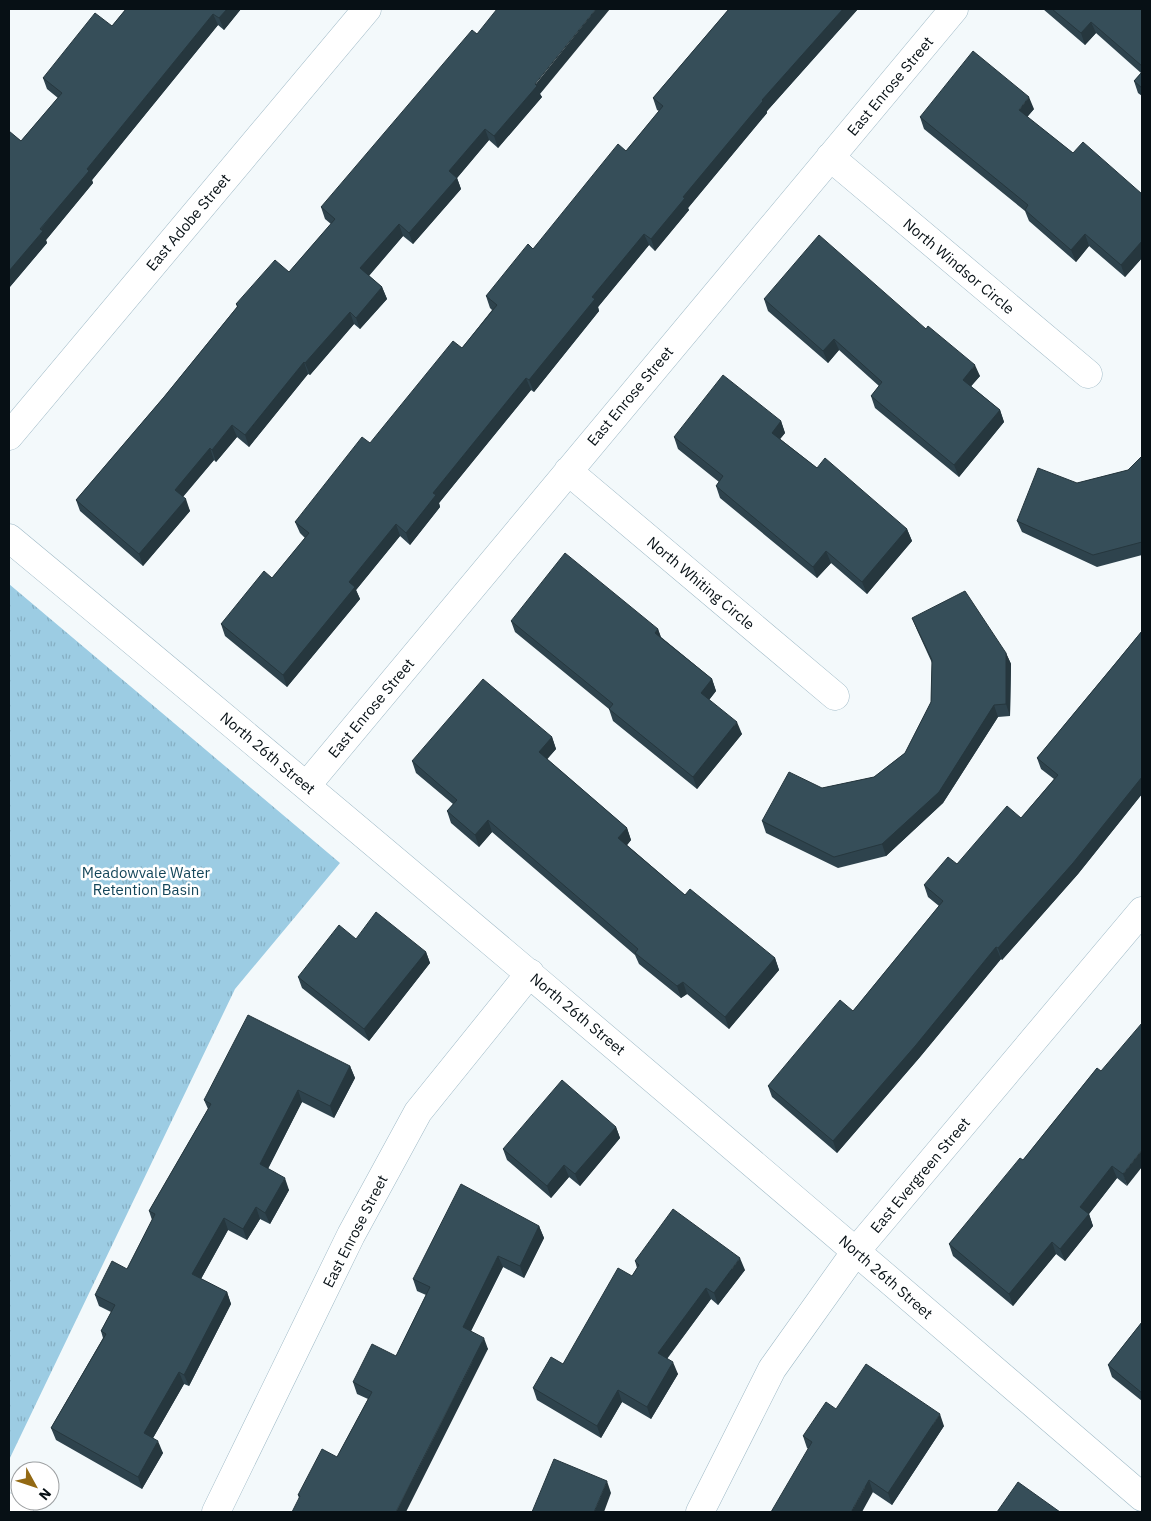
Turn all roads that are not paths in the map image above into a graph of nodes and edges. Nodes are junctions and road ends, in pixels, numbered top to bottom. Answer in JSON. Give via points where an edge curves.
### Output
{"nodes":[{"id":1,"x":367,"y":9,"type":"edge"},
{"id":2,"x":954,"y":9,"type":"edge"},
{"id":3,"x":830,"y":157,"type":"junction"},
{"id":4,"x":1088,"y":374,"type":"dead end"},
{"id":5,"x":9,"y":436,"type":"edge"},
{"id":6,"x":568,"y":471,"type":"junction"},
{"id":7,"x":9,"y":538,"type":"edge"},
{"id":8,"x":835,"y":696,"type":"dead end"},
{"id":9,"x":307,"y":784,"type":"junction"},
{"id":10,"x":1142,"y":911,"type":"edge"},
{"id":11,"x":530,"y":973,"type":"junction"},
{"id":12,"x":856,"y":1251,"type":"junction"},
{"id":13,"x":1142,"y":1497,"type":"edge"},
{"id":14,"x":9,"y":1507,"type":"edge"},
{"id":15,"x":19,"y":1512,"type":"edge"},
{"id":16,"x":216,"y":1512,"type":"edge"},
{"id":17,"x":700,"y":1512,"type":"edge"}],
"edges":[{"from":1,"to":5,"type":"street","name":"East Adobe Street"},
{"from":2,"to":3,"type":"street","name":"East Enrose Street"},
{"from":3,"to":4,"type":"street","name":"North Windsor Circle"},
{"from":3,"to":6,"type":"street","name":"East Enrose Street"},
{"from":6,"to":8,"type":"street","name":"North Whiting Circle"},
{"from":6,"to":9,"type":"street","name":"East Enrose Street"},
{"from":7,"to":9,"type":"street","name":"North 26th Street"},
{"from":9,"to":11,"type":"street","name":"North 26th Street"},
{"from":10,"to":12,"type":"street","name":"East Evergreen Street"},
{"from":11,"to":12,"type":"street","name":"North 26th Street"},
{"from":11,"to":16,"type":"street","name":"East Enrose Street","via":[[418,1112],[351,1235]]},
{"from":12,"to":13,"type":"street","name":"North 26th Street"},
{"from":12,"to":17,"type":"street","name":"East Evergreen Street","via":[[772,1369]]},
{"from":14,"to":15,"type":"street"}]}
